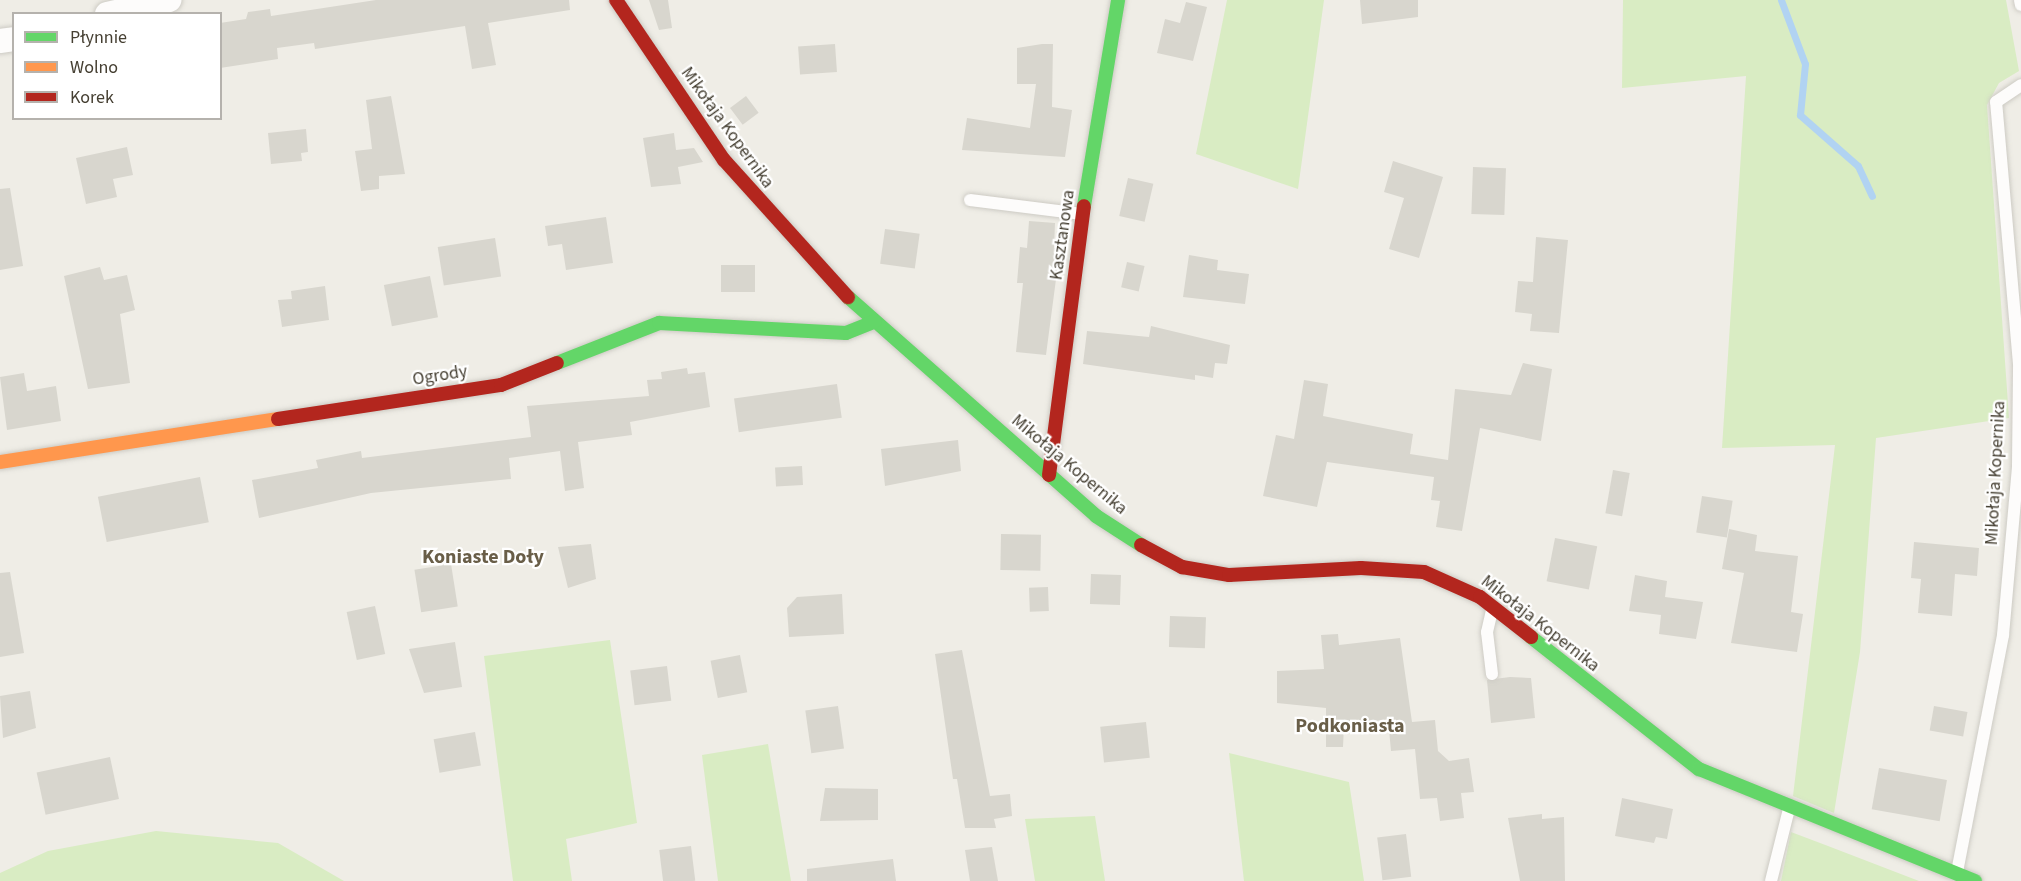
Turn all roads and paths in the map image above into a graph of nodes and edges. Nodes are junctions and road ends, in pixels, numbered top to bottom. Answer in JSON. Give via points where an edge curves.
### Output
{"nodes":[{"id":1,"x":169,"y":0,"type":"edge"},
{"id":2,"x":616,"y":0,"type":"edge"},
{"id":3,"x":1118,"y":0,"type":"edge"},
{"id":4,"x":2020,"y":0,"type":"edge"},
{"id":5,"x":2021,"y":5,"type":"edge"},
{"id":6,"x":116,"y":12,"type":"edge"},
{"id":7,"x":2021,"y":85,"type":"edge"},
{"id":8,"x":970,"y":200,"type":"dead end"},
{"id":9,"x":1084,"y":214,"type":"junction"},
{"id":10,"x":875,"y":321,"type":"junction"},
{"id":11,"x":0,"y":462,"type":"edge"},
{"id":12,"x":1049,"y":475,"type":"junction"},
{"id":13,"x":1493,"y":607,"type":"junction"},
{"id":14,"x":1492,"y":674,"type":"dead end"},
{"id":15,"x":1789,"y":809,"type":"junction"},
{"id":16,"x":1956,"y":874,"type":"junction"},
{"id":17,"x":1771,"y":881,"type":"edge"},
{"id":18,"x":1975,"y":881,"type":"edge"}],
"edges":[{"from":1,"to":6,"type":"street"},
{"from":2,"to":10,"type":"street","name":"Mikołaja Kopernika","via":[[724,160],[833,283]]},
{"from":3,"to":9,"type":"street","name":"Kasztanowa"},
{"from":4,"to":5,"type":"lane"},
{"from":7,"to":16,"type":"lane","name":"Mikołaja Kopernika","via":[[1996,102],[2019,364],[2017,478],[2003,635]]},
{"from":8,"to":9,"type":"lane"},
{"from":9,"to":12,"type":"street","name":"Kasztanowa"},
{"from":10,"to":11,"type":"street","name":"Ogrody","via":[[846,333],[659,323],[501,385]]},
{"from":10,"to":12,"type":"street","name":"Mikołaja Kopernika"},
{"from":12,"to":13,"type":"street","name":"Mikołaja Kopernika","via":[[1096,516],[1182,567],[1229,575],[1362,568],[1424,572]]},
{"from":13,"to":14,"type":"lane","via":[[1487,632]]},
{"from":13,"to":15,"type":"street","name":"Mikołaja Kopernika","via":[[1667,749]]},
{"from":15,"to":16,"type":"street","name":"Mikołaja Kopernika"},
{"from":15,"to":17,"type":"lane"},
{"from":16,"to":18,"type":"street","name":"Mikołaja Kopernika"}]}
